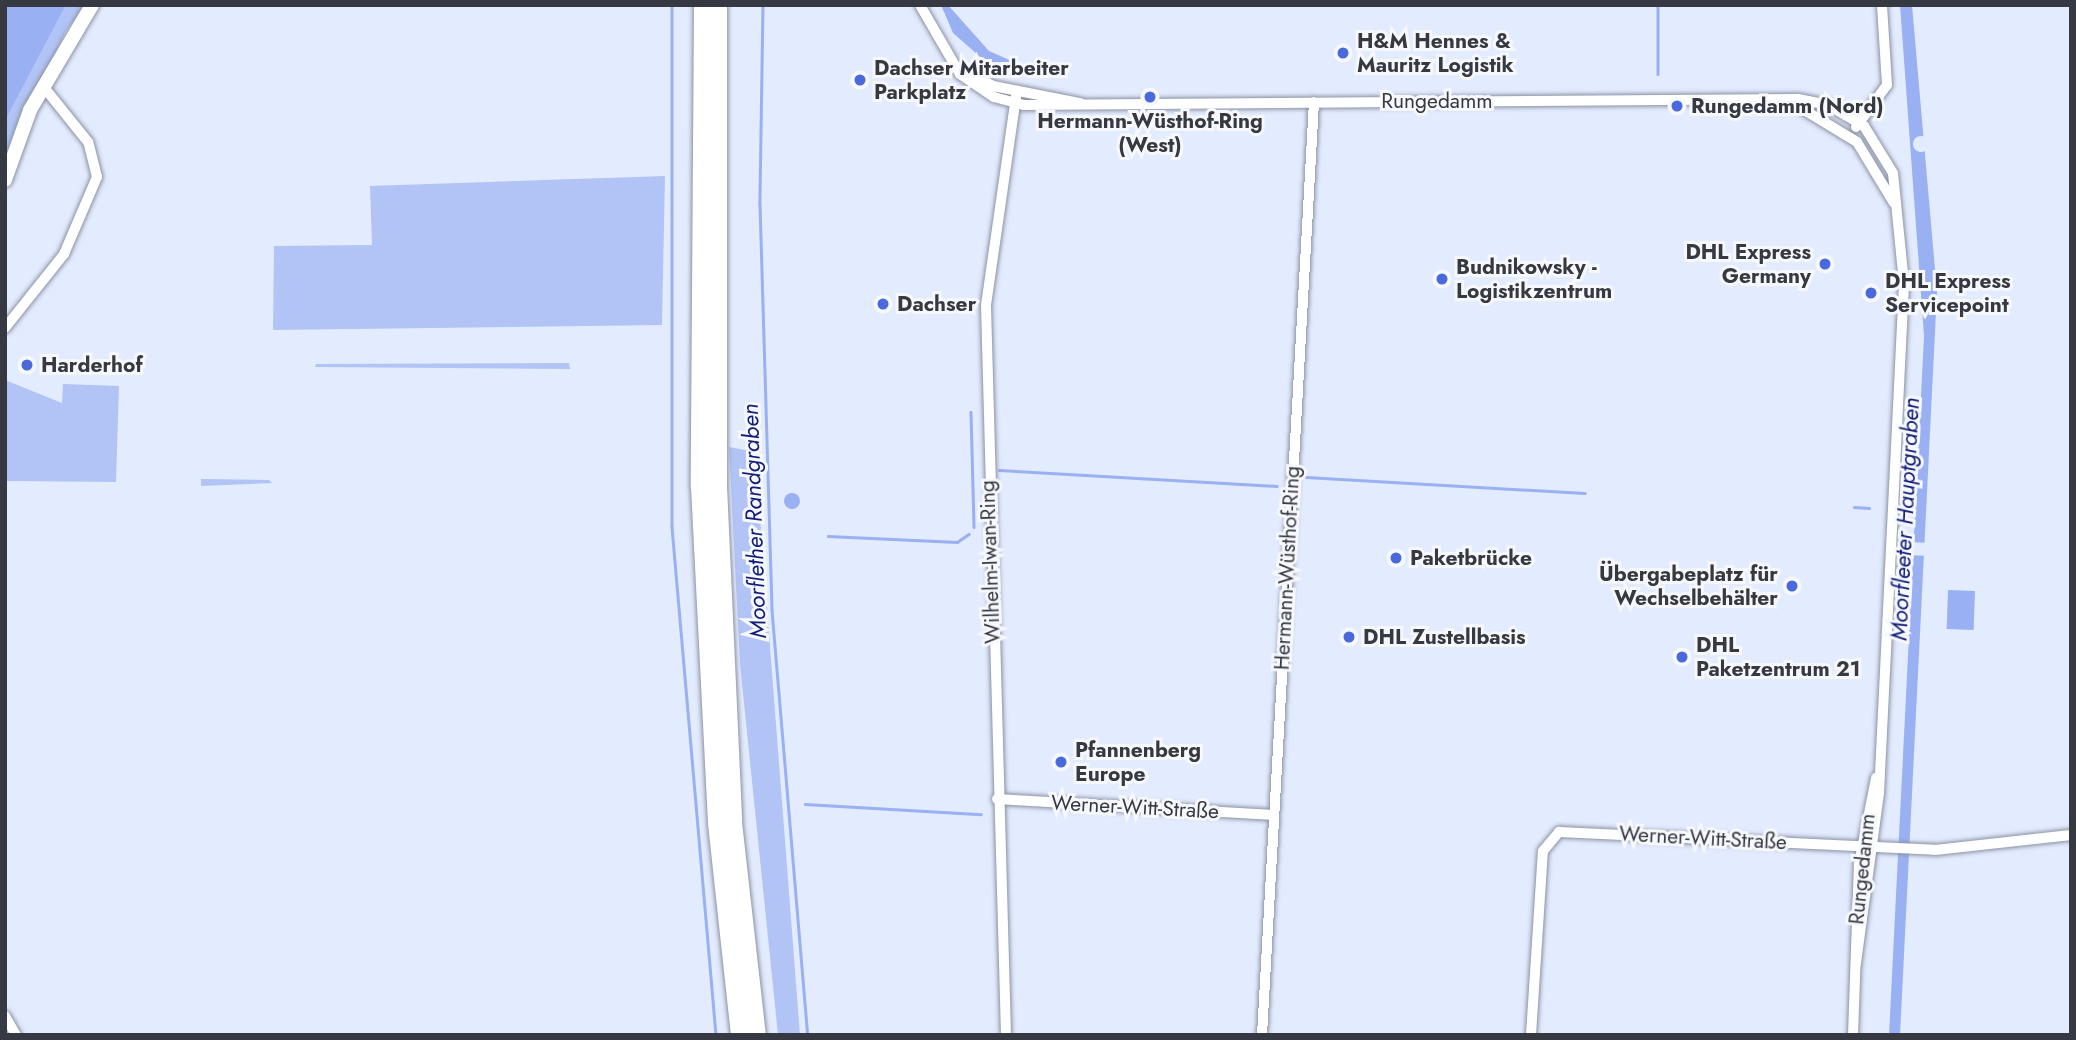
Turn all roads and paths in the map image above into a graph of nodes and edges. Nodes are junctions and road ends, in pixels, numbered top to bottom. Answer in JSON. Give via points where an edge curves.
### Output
{"nodes":[{"id":1,"x":92,"y":5,"type":"edge"},
{"id":2,"x":703,"y":5,"type":"edge"},
{"id":3,"x":718,"y":5,"type":"edge"},
{"id":4,"x":920,"y":5,"type":"edge"},
{"id":5,"x":1879,"y":7,"type":"edge"},
{"id":6,"x":950,"y":61,"type":"junction"},
{"id":7,"x":43,"y":86,"type":"junction"},
{"id":8,"x":1017,"y":91,"type":"junction"},
{"id":9,"x":1783,"y":100,"type":"junction"},
{"id":10,"x":1314,"y":102,"type":"junction"},
{"id":11,"x":1014,"y":104,"type":"junction"},
{"id":12,"x":1091,"y":105,"type":"junction"},
{"id":13,"x":1859,"y":123,"type":"junction"},
{"id":14,"x":1849,"y":134,"type":"junction"},
{"id":15,"x":5,"y":180,"type":"edge"},
{"id":16,"x":1899,"y":216,"type":"junction"},
{"id":17,"x":5,"y":328,"type":"edge"},
{"id":18,"x":1877,"y":775,"type":"junction"},
{"id":19,"x":996,"y":799,"type":"junction"},
{"id":20,"x":1274,"y":815,"type":"junction"},
{"id":21,"x":2071,"y":835,"type":"edge"},
{"id":22,"x":1861,"y":847,"type":"junction"},
{"id":23,"x":1875,"y":848,"type":"junction"},
{"id":24,"x":1856,"y":964,"type":"junction"},
{"id":25,"x":5,"y":1016,"type":"edge"},
{"id":26,"x":16,"y":1035,"type":"edge"},
{"id":27,"x":740,"y":1035,"type":"edge"},
{"id":28,"x":756,"y":1035,"type":"edge"},
{"id":29,"x":1006,"y":1035,"type":"edge"},
{"id":30,"x":1262,"y":1035,"type":"edge"},
{"id":31,"x":1531,"y":1035,"type":"edge"},
{"id":32,"x":1853,"y":1035,"type":"edge"}],
"edges":[{"from":1,"to":7,"type":"street"},
{"from":2,"to":27,"type":"highway","via":[[700,486],[717,823]]},
{"from":3,"to":28,"type":"highway","via":[[716,486],[733,822]]},
{"from":4,"to":6,"type":"street","name":"Rungedamm"},
{"from":5,"to":13,"type":"street","via":[[1887,85]]},
{"from":6,"to":8,"type":"street","name":"Rungedamm"},
{"from":6,"to":11,"type":"street","name":"Rungedamm","via":[[971,84]]},
{"from":7,"to":15,"type":"street"},
{"from":7,"to":17,"type":"street","via":[[88,142],[97,177],[64,254]]},
{"from":8,"to":11,"type":"street","name":"Wilhelm-Iwan-Ring"},
{"from":8,"to":12,"type":"street","name":"Rungedamm"},
{"from":9,"to":10,"type":"street","name":"Rungedamm"},
{"from":9,"to":13,"type":"street","name":"Rungedamm","via":[[1814,100]]},
{"from":9,"to":14,"type":"street","name":"Rungedamm"},
{"from":10,"to":12,"type":"street","name":"Rungedamm"},
{"from":10,"to":20,"type":"street","name":"Hermann-Wüsthof-Ring"},
{"from":11,"to":12,"type":"street","name":"Rungedamm"},
{"from":11,"to":19,"type":"street","name":"Wilhelm-Iwan-Ring","via":[[986,305]]},
{"from":13,"to":14,"type":"street"},
{"from":13,"to":16,"type":"street","name":"Rungedamm","via":[[1891,166]]},
{"from":14,"to":16,"type":"street","name":"Rungedamm","via":[[1881,173]]},
{"from":16,"to":18,"type":"street","name":"Rungedamm","via":[[1902,354]]},
{"from":18,"to":22,"type":"street","name":"Rungedamm"},
{"from":18,"to":23,"type":"street","name":"Rungedamm"},
{"from":19,"to":20,"type":"street","name":"Werner-Witt-Straße"},
{"from":19,"to":29,"type":"street","name":"Wilhelm-Iwan-Ring"},
{"from":20,"to":30,"type":"street","name":"Hermann-Wüsthof-Ring"},
{"from":21,"to":23,"type":"street","name":"Werner-Witt-Straße","via":[[1910,850]]},
{"from":22,"to":23,"type":"street","name":"Werner-Witt-Straße"},
{"from":22,"to":24,"type":"street","name":"Rungedamm"},
{"from":22,"to":31,"type":"street","name":"Werner-Witt-Straße","via":[[1568,830],[1548,839]]},
{"from":23,"to":24,"type":"street","name":"Rungedamm"},
{"from":24,"to":32,"type":"street","name":"Rungedamm"},
{"from":25,"to":26,"type":"street"}]}
